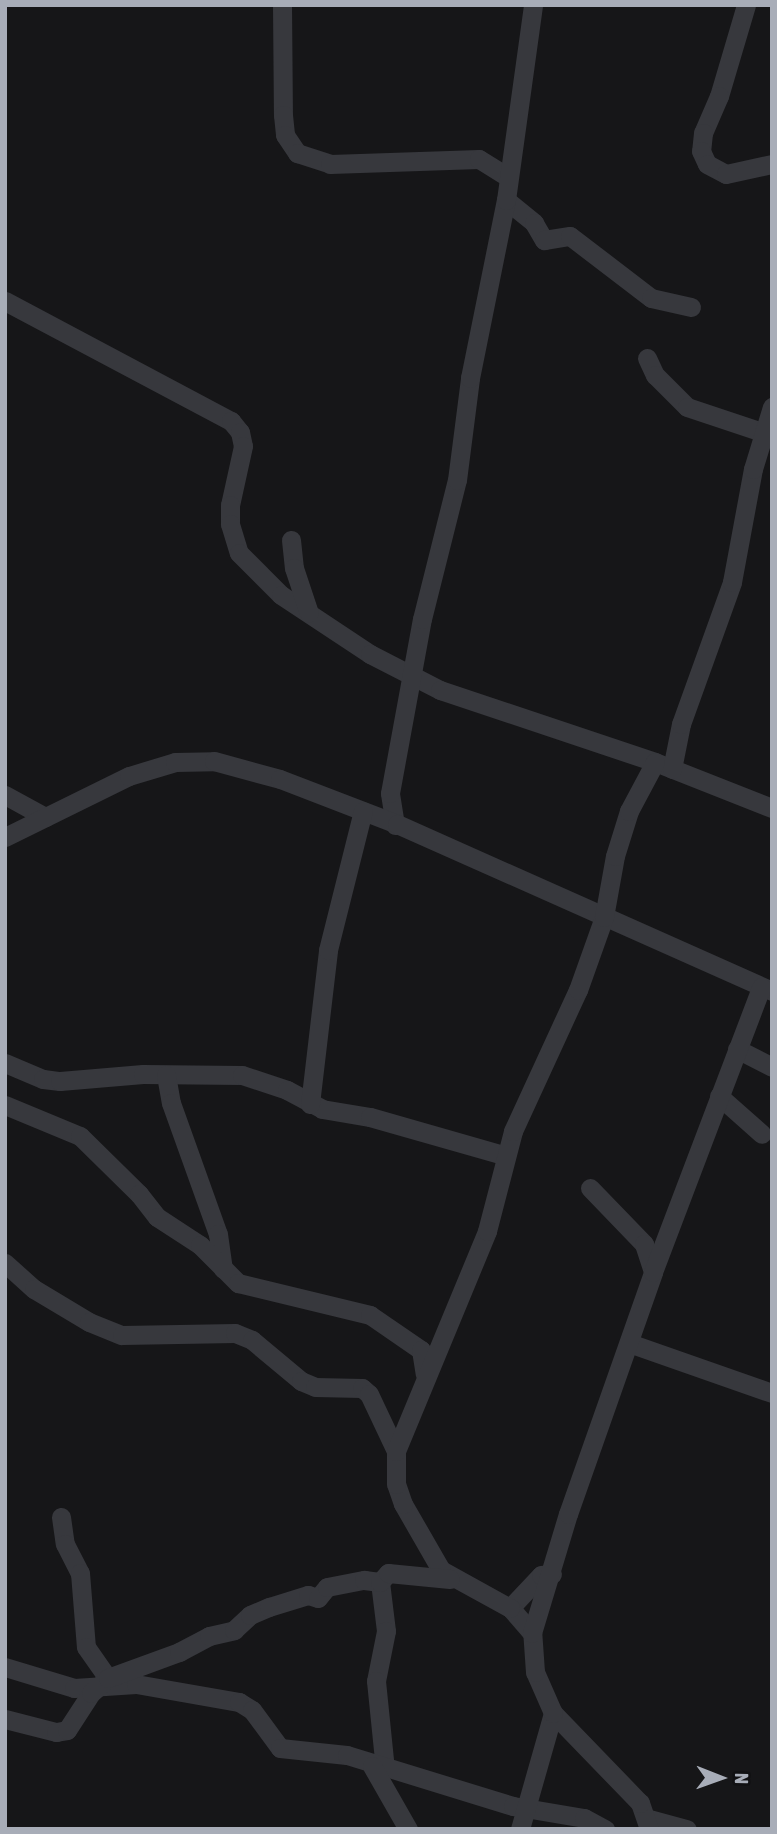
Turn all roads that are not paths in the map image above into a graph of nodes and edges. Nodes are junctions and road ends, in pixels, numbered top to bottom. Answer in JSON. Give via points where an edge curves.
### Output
{"nodes":[{"id":1,"x":282,"y":5,"type":"edge"},
{"id":2,"x":533,"y":5,"type":"edge"},
{"id":3,"x":746,"y":5,"type":"edge"},
{"id":4,"x":772,"y":164,"type":"edge"},
{"id":5,"x":508,"y":177,"type":"junction"},
{"id":6,"x":506,"y":200,"type":"junction"},
{"id":7,"x":5,"y":301,"type":"edge"},
{"id":8,"x":691,"y":307,"type":"dead end"},
{"id":9,"x":647,"y":358,"type":"dead end"},
{"id":10,"x":772,"y":407,"type":"edge"},
{"id":11,"x":762,"y":432,"type":"junction"},
{"id":12,"x":291,"y":540,"type":"dead end"},
{"id":13,"x":309,"y":613,"type":"junction"},
{"id":14,"x":413,"y":679,"type":"junction"},
{"id":15,"x":663,"y":765,"type":"junction"},
{"id":16,"x":5,"y":795,"type":"edge"},
{"id":17,"x":772,"y":808,"type":"edge"},
{"id":18,"x":363,"y":811,"type":"junction"},
{"id":19,"x":45,"y":817,"type":"junction"},
{"id":20,"x":396,"y":825,"type":"junction"},
{"id":21,"x":5,"y":837,"type":"edge"},
{"id":22,"x":604,"y":917,"type":"junction"},
{"id":23,"x":766,"y":989,"type":"edge"},
{"id":24,"x":737,"y":1049,"type":"junction"},
{"id":25,"x":5,"y":1063,"type":"edge"},
{"id":26,"x":772,"y":1067,"type":"edge"},
{"id":27,"x":166,"y":1075,"type":"junction"},
{"id":28,"x":719,"y":1096,"type":"junction"},
{"id":29,"x":310,"y":1104,"type":"junction"},
{"id":30,"x":5,"y":1105,"type":"edge"},
{"id":31,"x":762,"y":1134,"type":"dead end"},
{"id":32,"x":503,"y":1155,"type":"junction"},
{"id":33,"x":590,"y":1188,"type":"dead end"},
{"id":34,"x":5,"y":1263,"type":"edge"},
{"id":35,"x":223,"y":1269,"type":"junction"},
{"id":36,"x":653,"y":1272,"type":"junction"},
{"id":37,"x":629,"y":1343,"type":"junction"},
{"id":38,"x":425,"y":1375,"type":"junction"},
{"id":39,"x":772,"y":1393,"type":"edge"},
{"id":40,"x":396,"y":1451,"type":"junction"},
{"id":41,"x":61,"y":1517,"type":"dead end"},
{"id":42,"x":552,"y":1574,"type":"junction"},
{"id":43,"x":450,"y":1579,"type":"junction"},
{"id":44,"x":380,"y":1583,"type":"junction"},
{"id":45,"x":510,"y":1608,"type":"junction"},
{"id":46,"x":532,"y":1633,"type":"junction"},
{"id":47,"x":5,"y":1667,"type":"edge"},
{"id":48,"x":104,"y":1682,"type":"junction"},
{"id":49,"x":553,"y":1713,"type":"junction"},
{"id":50,"x":5,"y":1718,"type":"edge"},
{"id":51,"x":379,"y":1767,"type":"junction"},
{"id":52,"x":529,"y":1809,"type":"junction"},
{"id":53,"x":649,"y":1824,"type":"edge"},
{"id":54,"x":408,"y":1829,"type":"edge"},
{"id":55,"x":520,"y":1829,"type":"edge"},
{"id":56,"x":605,"y":1829,"type":"edge"},
{"id":57,"x":687,"y":1829,"type":"edge"}],
"edges":[{"from":1,"to":5,"type":"street","via":[[285,135],[298,153],[330,164],[479,159]]},
{"from":2,"to":5,"type":"street"},
{"from":3,"to":4,"type":"street","via":[[719,96],[703,132],[701,151],[707,164],[726,174]]},
{"from":5,"to":6,"type":"street"},
{"from":6,"to":8,"type":"street","via":[[534,223],[544,240],[570,236],[651,298]]},
{"from":6,"to":14,"type":"street","via":[[470,378],[457,480],[422,619]]},
{"from":7,"to":13,"type":"street","via":[[231,421],[243,446],[230,505],[233,538],[252,566]]},
{"from":9,"to":11,"type":"street","via":[[655,375],[687,407]]},
{"from":10,"to":11,"type":"street"},
{"from":11,"to":15,"type":"street","via":[[732,582]]},
{"from":12,"to":13,"type":"street","via":[[294,568]]},
{"from":13,"to":14,"type":"street"},
{"from":14,"to":15,"type":"street"},
{"from":14,"to":20,"type":"street","via":[[390,793]]},
{"from":15,"to":17,"type":"street"},
{"from":15,"to":22,"type":"street","via":[[638,790],[618,844]]},
{"from":16,"to":19,"type":"street"},
{"from":18,"to":19,"type":"street","via":[[280,779],[196,758],[103,785]]},
{"from":18,"to":20,"type":"street"},
{"from":18,"to":29,"type":"street","via":[[328,950]]},
{"from":19,"to":21,"type":"street"},
{"from":20,"to":22,"type":"street"},
{"from":22,"to":23,"type":"street"},
{"from":22,"to":32,"type":"street","via":[[579,990]]},
{"from":23,"to":24,"type":"street"},
{"from":24,"to":26,"type":"street"},
{"from":24,"to":28,"type":"street"},
{"from":25,"to":27,"type":"street","via":[[60,1081]]},
{"from":27,"to":29,"type":"street","via":[[256,1077]]},
{"from":27,"to":35,"type":"street","via":[[171,1103],[218,1234]]},
{"from":28,"to":31,"type":"street"},
{"from":28,"to":36,"type":"street"},
{"from":29,"to":32,"type":"street"},
{"from":30,"to":35,"type":"street","via":[[80,1136],[157,1217],[200,1245]]},
{"from":32,"to":38,"type":"street","via":[[487,1231]]},
{"from":33,"to":36,"type":"street","via":[[644,1244]]},
{"from":34,"to":40,"type":"street","via":[[34,1289],[89,1322],[122,1335],[235,1333],[252,1340],[309,1384],[362,1388]]},
{"from":35,"to":38,"type":"street","via":[[245,1287],[370,1315],[421,1350]]},
{"from":36,"to":37,"type":"street"},
{"from":37,"to":39,"type":"street"},
{"from":37,"to":42,"type":"street","via":[[568,1514]]},
{"from":38,"to":40,"type":"street"},
{"from":40,"to":43,"type":"street","via":[[396,1484],[403,1504],[432,1557]]},
{"from":41,"to":48,"type":"street","via":[[65,1544],[80,1573],[86,1647]]},
{"from":42,"to":45,"type":"street","via":[[541,1576]]},
{"from":42,"to":46,"type":"street"},
{"from":43,"to":44,"type":"street","via":[[404,1571],[388,1573]]},
{"from":43,"to":45,"type":"street"},
{"from":44,"to":48,"type":"street","via":[[364,1580],[327,1587],[318,1598],[307,1595],[269,1607],[250,1615],[234,1630],[209,1636]]},
{"from":44,"to":51,"type":"street","via":[[386,1631],[376,1681]]},
{"from":45,"to":46,"type":"street"},
{"from":46,"to":49,"type":"street","via":[[535,1672]]},
{"from":47,"to":48,"type":"street","via":[[65,1686]]},
{"from":48,"to":50,"type":"street","via":[[67,1730],[49,1731]]},
{"from":48,"to":51,"type":"street","via":[[239,1702],[252,1710],[280,1748],[334,1752]]},
{"from":49,"to":52,"type":"street"},
{"from":49,"to":53,"type":"street","via":[[621,1781]]},
{"from":51,"to":52,"type":"street"},
{"from":51,"to":54,"type":"street"},
{"from":52,"to":55,"type":"street"},
{"from":52,"to":56,"type":"street","via":[[584,1818]]},
{"from":53,"to":57,"type":"street"}]}
